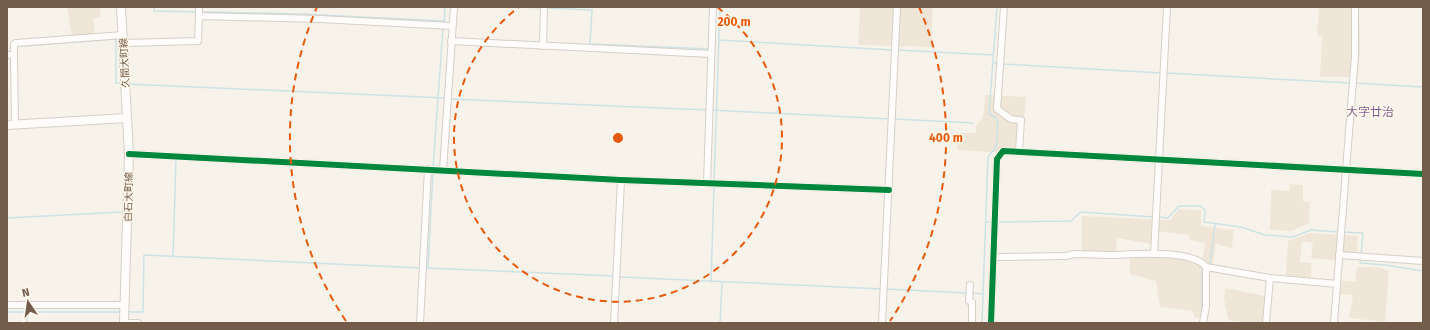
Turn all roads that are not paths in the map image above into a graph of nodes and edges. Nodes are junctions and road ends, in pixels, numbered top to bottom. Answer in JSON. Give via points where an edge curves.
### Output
{"nodes":[{"id":1,"x":121,"y":7,"type":"edge"},
{"id":2,"x":454,"y":7,"type":"edge"},
{"id":3,"x":544,"y":7,"type":"edge"},
{"id":4,"x":713,"y":7,"type":"edge"},
{"id":5,"x":897,"y":7,"type":"edge"},
{"id":6,"x":1004,"y":7,"type":"edge"},
{"id":7,"x":1168,"y":7,"type":"edge"},
{"id":8,"x":1355,"y":7,"type":"edge"},
{"id":9,"x":199,"y":12,"type":"edge"},
{"id":10,"x":446,"y":26,"type":"junction"},
{"id":11,"x":123,"y":39,"type":"junction"},
{"id":12,"x":451,"y":41,"type":"junction"},
{"id":13,"x":543,"y":46,"type":"junction"},
{"id":14,"x":12,"y":51,"type":"edge"},
{"id":15,"x":711,"y":51,"type":"junction"},
{"id":16,"x":127,"y":118,"type":"junction"},
{"id":17,"x":11,"y":125,"type":"edge"},
{"id":18,"x":1019,"y":151,"type":"junction"},
{"id":19,"x":129,"y":154,"type":"junction"},
{"id":20,"x":1159,"y":159,"type":"junction"},
{"id":21,"x":431,"y":169,"type":"junction"},
{"id":22,"x":443,"y":170,"type":"junction"},
{"id":23,"x":1345,"y":170,"type":"junction"},
{"id":24,"x":1423,"y":174,"type":"edge"},
{"id":25,"x":621,"y":180,"type":"junction"},
{"id":26,"x":711,"y":183,"type":"junction"},
{"id":27,"x":889,"y":190,"type":"junction"},
{"id":28,"x":1154,"y":254,"type":"junction"},
{"id":29,"x":1339,"y":255,"type":"junction"},
{"id":30,"x":994,"y":257,"type":"junction"},
{"id":31,"x":1423,"y":261,"type":"edge"},
{"id":32,"x":1206,"y":267,"type":"junction"},
{"id":33,"x":1270,"y":278,"type":"junction"},
{"id":34,"x":1337,"y":284,"type":"junction"},
{"id":35,"x":970,"y":290,"type":"dead end"},
{"id":36,"x":7,"y":306,"type":"edge"},
{"id":37,"x":125,"y":309,"type":"junction"},
{"id":38,"x":124,"y":323,"type":"edge"},
{"id":39,"x":138,"y":323,"type":"edge"},
{"id":40,"x":420,"y":323,"type":"edge"},
{"id":41,"x":614,"y":323,"type":"edge"},
{"id":42,"x":882,"y":323,"type":"edge"},
{"id":43,"x":972,"y":323,"type":"edge"},
{"id":44,"x":991,"y":323,"type":"edge"},
{"id":45,"x":1203,"y":323,"type":"edge"},
{"id":46,"x":1266,"y":323,"type":"edge"},
{"id":47,"x":1334,"y":323,"type":"edge"}],
"edges":[{"from":1,"to":11,"type":"main road","name":"久間大町線"},
{"from":2,"to":10,"type":"street"},
{"from":3,"to":13,"type":"street"},
{"from":4,"to":15,"type":"street"},
{"from":5,"to":27,"type":"street"},
{"from":6,"to":18,"type":"street","via":[[997,109],[1012,119],[1021,120]]},
{"from":7,"to":20,"type":"street"},
{"from":8,"to":23,"type":"street","via":[[1355,56]]},
{"from":9,"to":10,"type":"street"},
{"from":9,"to":11,"type":"street","via":[[198,41]]},
{"from":10,"to":12,"type":"street"},
{"from":11,"to":14,"type":"street","via":[[16,43]]},
{"from":11,"to":16,"type":"main road","name":"久間大町線"},
{"from":12,"to":13,"type":"street"},
{"from":12,"to":22,"type":"street"},
{"from":13,"to":15,"type":"street"},
{"from":14,"to":17,"type":"street"},
{"from":15,"to":26,"type":"street"},
{"from":16,"to":17,"type":"main road"},
{"from":16,"to":19,"type":"main road","name":"白石大町線"},
{"from":18,"to":20,"type":"street"},
{"from":18,"to":30,"type":"street","via":[[1003,151],[997,159]]},
{"from":19,"to":21,"type":"street"},
{"from":19,"to":37,"type":"main road","name":"白石大町線"},
{"from":20,"to":23,"type":"street"},
{"from":20,"to":28,"type":"street"},
{"from":21,"to":22,"type":"street"},
{"from":21,"to":40,"type":"street","via":[[422,264]]},
{"from":22,"to":25,"type":"street"},
{"from":23,"to":24,"type":"street"},
{"from":23,"to":29,"type":"street"},
{"from":25,"to":26,"type":"street"},
{"from":25,"to":41,"type":"street"},
{"from":26,"to":27,"type":"street"},
{"from":27,"to":42,"type":"street"},
{"from":28,"to":30,"type":"street"},
{"from":28,"to":32,"type":"street","via":[[1189,257]]},
{"from":29,"to":31,"type":"street"},
{"from":29,"to":34,"type":"street"},
{"from":30,"to":44,"type":"street"},
{"from":32,"to":33,"type":"street"},
{"from":32,"to":45,"type":"street","via":[[1206,306]]},
{"from":33,"to":34,"type":"street"},
{"from":33,"to":46,"type":"street"},
{"from":34,"to":47,"type":"street"},
{"from":35,"to":43,"type":"street"},
{"from":36,"to":37,"type":"street"},
{"from":37,"to":38,"type":"main road","name":"白石大町線"},
{"from":38,"to":39,"type":"street"}]}
